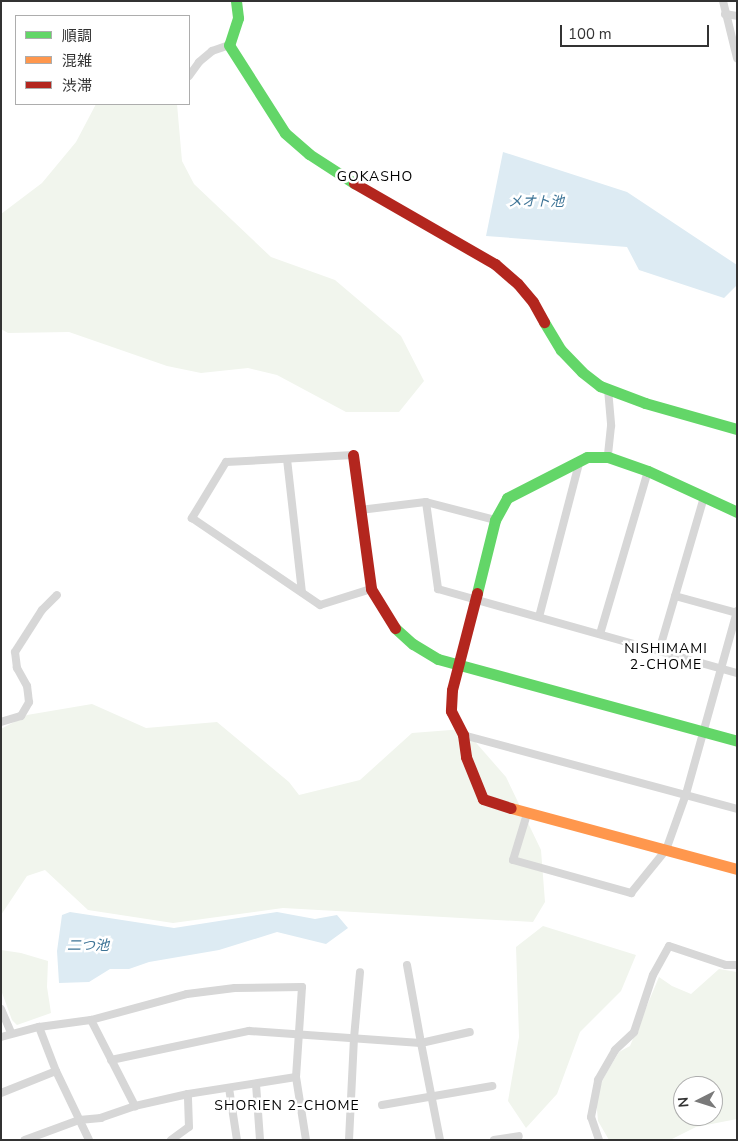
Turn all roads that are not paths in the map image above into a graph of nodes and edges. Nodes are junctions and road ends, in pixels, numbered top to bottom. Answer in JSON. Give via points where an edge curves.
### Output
{"nodes":[{"id":1,"x":236,"y":1,"type":"edge"},
{"id":2,"x":723,"y":1,"type":"edge"},
{"id":3,"x":725,"y":14,"type":"junction"},
{"id":4,"x":737,"y":16,"type":"edge"},
{"id":5,"x":230,"y":45,"type":"junction"},
{"id":6,"x":737,"y":58,"type":"edge"},
{"id":7,"x":190,"y":75,"type":"edge"},
{"id":8,"x":608,"y":389,"type":"junction"},
{"id":9,"x":737,"y":429,"type":"edge"},
{"id":10,"x":353,"y":455,"type":"joint"},
{"id":11,"x":608,"y":457,"type":"junction"},
{"id":12,"x":287,"y":458,"type":"junction"},
{"id":13,"x":580,"y":460,"type":"junction"},
{"id":14,"x":648,"y":471,"type":"junction"},
{"id":15,"x":704,"y":497,"type":"junction"},
{"id":16,"x":426,"y":502,"type":"junction"},
{"id":17,"x":360,"y":510,"type":"junction"},
{"id":18,"x":737,"y":512,"type":"edge"},
{"id":19,"x":495,"y":520,"type":"junction"},
{"id":20,"x":372,"y":589,"type":"junction"},
{"id":21,"x":302,"y":592,"type":"junction"},
{"id":22,"x":57,"y":595,"type":"dead end"},
{"id":23,"x":675,"y":596,"type":"junction"},
{"id":24,"x":475,"y":600,"type":"junction"},
{"id":25,"x":737,"y":612,"type":"edge"},
{"id":26,"x":539,"y":617,"type":"junction"},
{"id":27,"x":600,"y":634,"type":"junction"},
{"id":28,"x":659,"y":651,"type":"junction"},
{"id":29,"x":460,"y":664,"type":"junction"},
{"id":30,"x":721,"y":669,"type":"junction"},
{"id":31,"x":737,"y":673,"type":"edge"},
{"id":32,"x":1,"y":722,"type":"edge"},
{"id":33,"x":704,"y":732,"type":"junction"},
{"id":34,"x":463,"y":735,"type":"junction"},
{"id":35,"x":737,"y":740,"type":"edge"},
{"id":36,"x":686,"y":794,"type":"junction"},
{"id":37,"x":737,"y":809,"type":"edge"},
{"id":38,"x":527,"y":814,"type":"junction"},
{"id":39,"x":666,"y":850,"type":"junction"},
{"id":40,"x":737,"y":869,"type":"edge"},
{"id":41,"x":407,"y":965,"type":"dead end"},
{"id":42,"x":737,"y":965,"type":"edge"},
{"id":43,"x":360,"y":972,"type":"dead end"},
{"id":44,"x":1,"y":1009,"type":"edge"},
{"id":45,"x":91,"y":1020,"type":"junction"},
{"id":46,"x":39,"y":1027,"type":"junction"},
{"id":47,"x":470,"y":1032,"type":"dead end"},
{"id":48,"x":11,"y":1033,"type":"junction"},
{"id":49,"x":299,"y":1034,"type":"junction"},
{"id":50,"x":1,"y":1037,"type":"edge"},
{"id":51,"x":354,"y":1038,"type":"junction"},
{"id":52,"x":421,"y":1043,"type":"junction"},
{"id":53,"x":111,"y":1060,"type":"junction"},
{"id":54,"x":56,"y":1072,"type":"junction"},
{"id":55,"x":296,"y":1077,"type":"junction"},
{"id":56,"x":256,"y":1084,"type":"junction"},
{"id":57,"x":492,"y":1086,"type":"dead end"},
{"id":58,"x":229,"y":1088,"type":"junction"},
{"id":59,"x":1,"y":1093,"type":"edge"},
{"id":60,"x":188,"y":1094,"type":"junction"},
{"id":61,"x":431,"y":1095,"type":"junction"},
{"id":62,"x":382,"y":1105,"type":"dead end"},
{"id":63,"x":135,"y":1106,"type":"junction"},
{"id":64,"x":79,"y":1120,"type":"junction"},
{"id":65,"x":519,"y":1136,"type":"dead end"},
{"id":66,"x":25,"y":1140,"type":"edge"},
{"id":67,"x":89,"y":1140,"type":"edge"},
{"id":68,"x":171,"y":1140,"type":"edge"},
{"id":69,"x":237,"y":1140,"type":"edge"},
{"id":70,"x":260,"y":1140,"type":"edge"},
{"id":71,"x":306,"y":1140,"type":"edge"},
{"id":72,"x":349,"y":1140,"type":"edge"},
{"id":73,"x":440,"y":1140,"type":"edge"},
{"id":74,"x":494,"y":1140,"type":"edge"},
{"id":75,"x":599,"y":1140,"type":"edge"}],
"edges":[{"from":1,"to":5,"type":"street","via":[[238,18]]},
{"from":2,"to":3,"type":"street"},
{"from":3,"to":4,"type":"street"},
{"from":3,"to":6,"type":"street"},
{"from":5,"to":7,"type":"street","via":[[212,51]]},
{"from":5,"to":8,"type":"street","via":[[285,133],[309,154],[381,200],[495,264],[533,302],[561,350],[582,372]]},
{"from":8,"to":9,"type":"street"},
{"from":8,"to":11,"type":"street","via":[[611,426]]},
{"from":10,"to":12,"type":"street"},
{"from":10,"to":17,"type":"street"},
{"from":11,"to":13,"type":"street","via":[[587,456]]},
{"from":11,"to":14,"type":"street"},
{"from":12,"to":21,"type":"street"},
{"from":12,"to":21,"type":"street","via":[[226,462],[192,518]]},
{"from":13,"to":19,"type":"street","via":[[508,498]]},
{"from":13,"to":26,"type":"street"},
{"from":14,"to":15,"type":"street"},
{"from":14,"to":27,"type":"street"},
{"from":15,"to":18,"type":"street"},
{"from":15,"to":23,"type":"street"},
{"from":16,"to":17,"type":"street"},
{"from":16,"to":19,"type":"street"},
{"from":16,"to":24,"type":"street","via":[[438,589]]},
{"from":17,"to":20,"type":"street"},
{"from":19,"to":24,"type":"street"},
{"from":20,"to":21,"type":"street","via":[[320,605]]},
{"from":20,"to":29,"type":"street","via":[[391,624],[413,644],[438,659]]},
{"from":22,"to":32,"type":"street","via":[[42,610],[15,652],[29,702],[21,716]]},
{"from":23,"to":25,"type":"street"},
{"from":23,"to":28,"type":"street"},
{"from":24,"to":26,"type":"street"},
{"from":24,"to":29,"type":"street"},
{"from":25,"to":30,"type":"street"},
{"from":26,"to":27,"type":"street"},
{"from":27,"to":28,"type":"street"},
{"from":28,"to":30,"type":"street"},
{"from":29,"to":33,"type":"street"},
{"from":29,"to":34,"type":"street","via":[[452,690],[451,711]]},
{"from":30,"to":31,"type":"street"},
{"from":30,"to":33,"type":"street"},
{"from":33,"to":35,"type":"street"},
{"from":33,"to":36,"type":"street"},
{"from":34,"to":36,"type":"street"},
{"from":34,"to":38,"type":"street","via":[[466,757],[483,799]]},
{"from":36,"to":37,"type":"street"},
{"from":36,"to":39,"type":"street"},
{"from":38,"to":39,"type":"street"},
{"from":38,"to":39,"type":"street","via":[[513,860],[631,893]]},
{"from":39,"to":40,"type":"street"},
{"from":41,"to":52,"type":"street"},
{"from":42,"to":75,"type":"street","via":[[726,965],[669,946],[653,975],[634,1032],[615,1050],[598,1080],[591,1117]]},
{"from":43,"to":51,"type":"street"},
{"from":44,"to":48,"type":"street"},
{"from":45,"to":46,"type":"street"},
{"from":45,"to":49,"type":"street","via":[[187,994],[235,988],[302,987]]},
{"from":45,"to":53,"type":"street"},
{"from":46,"to":48,"type":"street"},
{"from":46,"to":54,"type":"street"},
{"from":47,"to":52,"type":"street"},
{"from":48,"to":50,"type":"street"},
{"from":49,"to":51,"type":"street"},
{"from":49,"to":53,"type":"street","via":[[249,1031]]},
{"from":49,"to":55,"type":"street"},
{"from":51,"to":52,"type":"street"},
{"from":51,"to":72,"type":"street"},
{"from":52,"to":61,"type":"street"},
{"from":53,"to":63,"type":"street"},
{"from":54,"to":59,"type":"street"},
{"from":54,"to":64,"type":"street"},
{"from":55,"to":56,"type":"street"},
{"from":55,"to":71,"type":"street"},
{"from":56,"to":58,"type":"street"},
{"from":56,"to":70,"type":"street"},
{"from":57,"to":61,"type":"street"},
{"from":58,"to":60,"type":"street"},
{"from":58,"to":69,"type":"street"},
{"from":60,"to":63,"type":"street"},
{"from":60,"to":68,"type":"street","via":[[190,1127]]},
{"from":61,"to":62,"type":"street"},
{"from":61,"to":73,"type":"street"},
{"from":63,"to":64,"type":"street","via":[[101,1118]]},
{"from":64,"to":66,"type":"street"},
{"from":64,"to":67,"type":"street"},
{"from":65,"to":74,"type":"street"}]}
